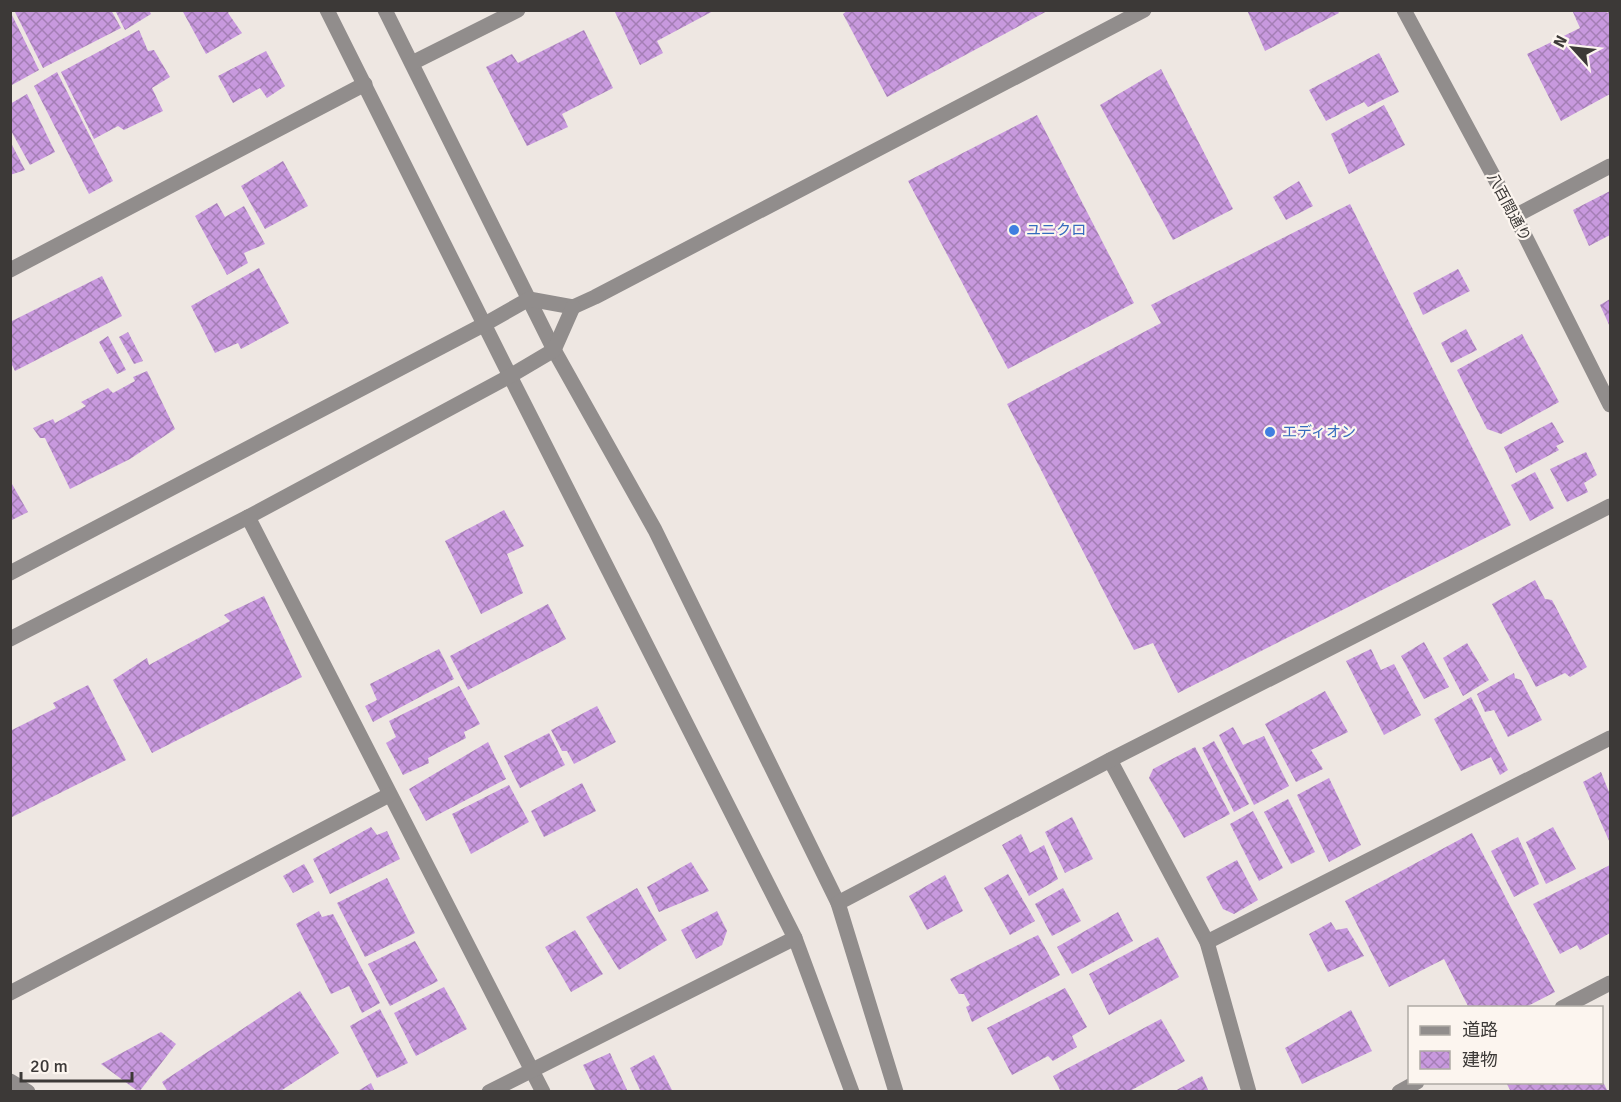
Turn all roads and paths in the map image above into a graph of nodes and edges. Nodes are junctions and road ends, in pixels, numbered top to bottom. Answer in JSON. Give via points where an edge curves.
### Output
{"nodes":[{"id":1,"x":327,"y":10,"type":"edge"},
{"id":2,"x":385,"y":10,"type":"edge"},
{"id":3,"x":518,"y":10,"type":"edge"},
{"id":4,"x":1144,"y":10,"type":"edge"},
{"id":5,"x":1404,"y":10,"type":"edge"},
{"id":6,"x":412,"y":63,"type":"junction"},
{"id":7,"x":365,"y":84,"type":"junction"},
{"id":8,"x":1611,"y":166,"type":"edge"},
{"id":9,"x":1515,"y":216,"type":"junction"},
{"id":10,"x":10,"y":270,"type":"edge"},
{"id":11,"x":529,"y":299,"type":"junction"},
{"id":12,"x":573,"y":307,"type":"junction"},
{"id":13,"x":485,"y":324,"type":"junction"},
{"id":14,"x":555,"y":350,"type":"junction"},
{"id":15,"x":510,"y":376,"type":"junction"},
{"id":16,"x":1611,"y":405,"type":"edge"},
{"id":17,"x":1611,"y":506,"type":"edge"},
{"id":18,"x":248,"y":517,"type":"junction"},
{"id":19,"x":10,"y":573,"type":"edge"},
{"id":20,"x":10,"y":639,"type":"edge"},
{"id":21,"x":1611,"y":738,"type":"edge"},
{"id":22,"x":1110,"y":760,"type":"junction"},
{"id":23,"x":389,"y":795,"type":"junction"},
{"id":24,"x":838,"y":903,"type":"junction"},
{"id":25,"x":795,"y":938,"type":"junction"},
{"id":26,"x":1206,"y":942,"type":"junction"},
{"id":27,"x":1611,"y":983,"type":"edge"},
{"id":28,"x":10,"y":993,"type":"edge"},
{"id":29,"x":1566,"y":1006,"type":"edge"},
{"id":30,"x":532,"y":1068,"type":"junction"},
{"id":31,"x":10,"y":1081,"type":"edge"},
{"id":32,"x":1415,"y":1084,"type":"edge"},
{"id":33,"x":28,"y":1092,"type":"edge"},
{"id":34,"x":489,"y":1092,"type":"edge"},
{"id":35,"x":543,"y":1092,"type":"edge"},
{"id":36,"x":852,"y":1092,"type":"edge"},
{"id":37,"x":897,"y":1092,"type":"edge"},
{"id":38,"x":1249,"y":1092,"type":"edge"},
{"id":39,"x":1399,"y":1092,"type":"edge"}],
"edges":[{"from":1,"to":7,"type":"street"},
{"from":2,"to":6,"type":"street"},
{"from":3,"to":6,"type":"street"},
{"from":4,"to":12,"type":"street"},
{"from":5,"to":9,"type":"street","name":"八百間通り"},
{"from":6,"to":11,"type":"street"},
{"from":7,"to":10,"type":"street"},
{"from":7,"to":13,"type":"street"},
{"from":8,"to":9,"type":"street"},
{"from":9,"to":16,"type":"street","name":"八百間通り"},
{"from":11,"to":12,"type":"street"},
{"from":11,"to":13,"type":"street"},
{"from":11,"to":14,"type":"street"},
{"from":12,"to":14,"type":"street"},
{"from":13,"to":15,"type":"street"},
{"from":13,"to":19,"type":"street"},
{"from":14,"to":15,"type":"street"},
{"from":14,"to":24,"type":"street","via":[[655,530]]},
{"from":15,"to":18,"type":"street"},
{"from":15,"to":25,"type":"street"},
{"from":17,"to":22,"type":"street"},
{"from":18,"to":20,"type":"street"},
{"from":18,"to":23,"type":"street"},
{"from":21,"to":26,"type":"street"},
{"from":22,"to":24,"type":"street"},
{"from":22,"to":26,"type":"street"},
{"from":23,"to":28,"type":"street"},
{"from":23,"to":30,"type":"street"},
{"from":24,"to":37,"type":"street"},
{"from":25,"to":30,"type":"street"},
{"from":25,"to":36,"type":"street"},
{"from":26,"to":38,"type":"street"},
{"from":27,"to":29,"type":"street"},
{"from":30,"to":34,"type":"street"},
{"from":30,"to":35,"type":"street"},
{"from":31,"to":33,"type":"street"},
{"from":32,"to":39,"type":"street"}]}
